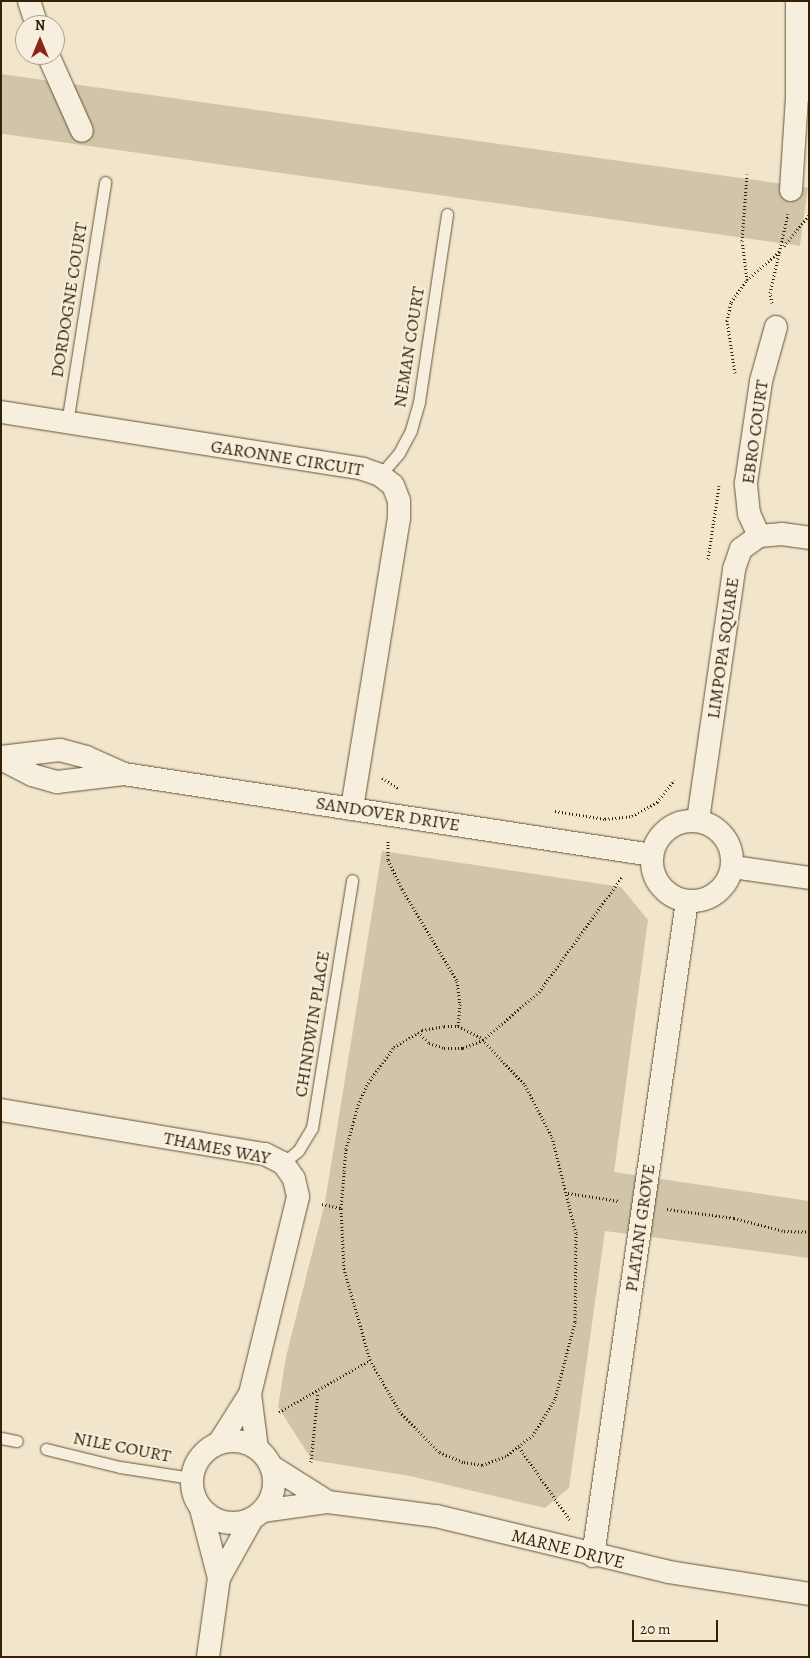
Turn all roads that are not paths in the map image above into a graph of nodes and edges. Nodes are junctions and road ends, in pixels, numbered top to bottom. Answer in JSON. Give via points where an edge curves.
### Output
{"nodes":[{"id":1,"x":28,"y":1,"type":"edge"},
{"id":2,"x":801,"y":6,"type":"edge"},
{"id":3,"x":33,"y":15,"type":"edge"},
{"id":4,"x":52,"y":65,"type":"edge"},
{"id":5,"x":82,"y":132,"type":"dead end"},
{"id":6,"x":105,"y":182,"type":"dead end"},
{"id":7,"x":791,"y":190,"type":"road end"},
{"id":8,"x":447,"y":214,"type":"dead end"},
{"id":9,"x":776,"y":327,"type":"road end"},
{"id":10,"x":1,"y":412,"type":"edge"},
{"id":11,"x":67,"y":423,"type":"junction"},
{"id":12,"x":380,"y":474,"type":"junction"},
{"id":13,"x":759,"y":536,"type":"junction"},
{"id":14,"x":809,"y":538,"type":"edge"},
{"id":15,"x":1,"y":758,"type":"edge"},
{"id":16,"x":124,"y":774,"type":"junction"},
{"id":17,"x":352,"y":809,"type":"junction"},
{"id":18,"x":698,"y":820,"type":"junction"},
{"id":19,"x":652,"y":855,"type":"junction"},
{"id":20,"x":732,"y":867,"type":"junction"},
{"id":21,"x":809,"y":878,"type":"edge"},
{"id":22,"x":352,"y":880,"type":"dead end"},
{"id":23,"x":687,"y":901,"type":"junction"},
{"id":24,"x":1,"y":1110,"type":"edge"},
{"id":25,"x":283,"y":1163,"type":"junction"},
{"id":26,"x":250,"y":1394,"type":"junction"},
{"id":27,"x":1,"y":1438,"type":"edge"},
{"id":28,"x":17,"y":1442,"type":"dead end"},
{"id":29,"x":219,"y":1443,"type":"junction"},
{"id":30,"x":46,"y":1449,"type":"dead end"},
{"id":31,"x":264,"y":1458,"type":"junction"},
{"id":32,"x":191,"y":1478,"type":"junction"},
{"id":33,"x":328,"y":1502,"type":"junction"},
{"id":34,"x":201,"y":1509,"type":"junction"},
{"id":35,"x":257,"y":1515,"type":"junction"},
{"id":36,"x":593,"y":1556,"type":"junction"},
{"id":37,"x":219,"y":1578,"type":"junction"},
{"id":38,"x":809,"y":1594,"type":"edge"},
{"id":39,"x":208,"y":1657,"type":"edge"}],
"edges":[{"from":1,"to":3,"type":"street"},
{"from":2,"to":7,"type":"street"},
{"from":4,"to":5,"type":"street"},
{"from":6,"to":11,"type":"lane","name":"DORDOGNE COURT"},
{"from":8,"to":12,"type":"lane","name":"NEMAN COURT","via":[[419,402],[407,438]]},
{"from":9,"to":13,"type":"street","name":"EBRO COURT","via":[[761,382],[746,483],[749,514]]},
{"from":10,"to":11,"type":"street","name":"GARONNE CIRCUIT"},
{"from":11,"to":12,"type":"street","name":"GARONNE CIRCUIT"},
{"from":12,"to":17,"type":"street","name":"GARONNE CIRCUIT","via":[[393,485],[399,501],[399,518]]},
{"from":13,"to":14,"type":"street","via":[[782,534]]},
{"from":13,"to":18,"type":"street","name":"LIMPOPA SQUARE","via":[[741,549],[734,569]]},
{"from":15,"to":16,"type":"street","name":"SANDOVER DRIVE","via":[[60,750],[86,757]]},
{"from":15,"to":16,"type":"street","name":"SANDOVER DRIVE","via":[[32,775],[57,782]]},
{"from":16,"to":17,"type":"street","name":"SANDOVER DRIVE"},
{"from":17,"to":19,"type":"street","name":"SANDOVER DRIVE"},
{"from":18,"to":19,"type":"street","via":[[677,822],[665,830]]},
{"from":18,"to":20,"type":"street","via":[[712,824],[723,834],[730,846]]},
{"from":19,"to":23,"type":"street","via":[[654,876],[662,888]]},
{"from":20,"to":21,"type":"street"},
{"from":20,"to":23,"type":"street","via":[[719,891],[707,899]]},
{"from":22,"to":25,"type":"lane","name":"CHINDWIN PLACE","via":[[312,1128],[298,1151]]},
{"from":23,"to":36,"type":"street","name":"PLATANI GROVE"},
{"from":24,"to":25,"type":"street","name":"THAMES WAY","via":[[264,1154]]},
{"from":25,"to":26,"type":"street","name":"THAMES WAY","via":[[294,1179],[298,1197]]},
{"from":26,"to":29,"type":"street","name":"THAMES WAY"},
{"from":26,"to":31,"type":"street","name":"THAMES WAY"},
{"from":27,"to":28,"type":"lane"},
{"from":29,"to":31,"type":"street","via":[[239,1441]]},
{"from":29,"to":32,"type":"street","via":[[200,1457]]},
{"from":30,"to":32,"type":"lane","name":"NILE COURT","via":[[120,1467]]},
{"from":31,"to":33,"type":"street","name":"MARNE DRIVE"},
{"from":31,"to":35,"type":"street","via":[[273,1490]]},
{"from":32,"to":34,"type":"street"},
{"from":33,"to":35,"type":"street","name":"MARNE DRIVE"},
{"from":33,"to":36,"type":"street","name":"MARNE DRIVE","via":[[436,1516]]},
{"from":34,"to":35,"type":"street","via":[[224,1522]]},
{"from":34,"to":37,"type":"street"},
{"from":35,"to":37,"type":"street"},
{"from":36,"to":38,"type":"street","name":"MARNE DRIVE","via":[[669,1572]]},
{"from":37,"to":39,"type":"street"}]}
